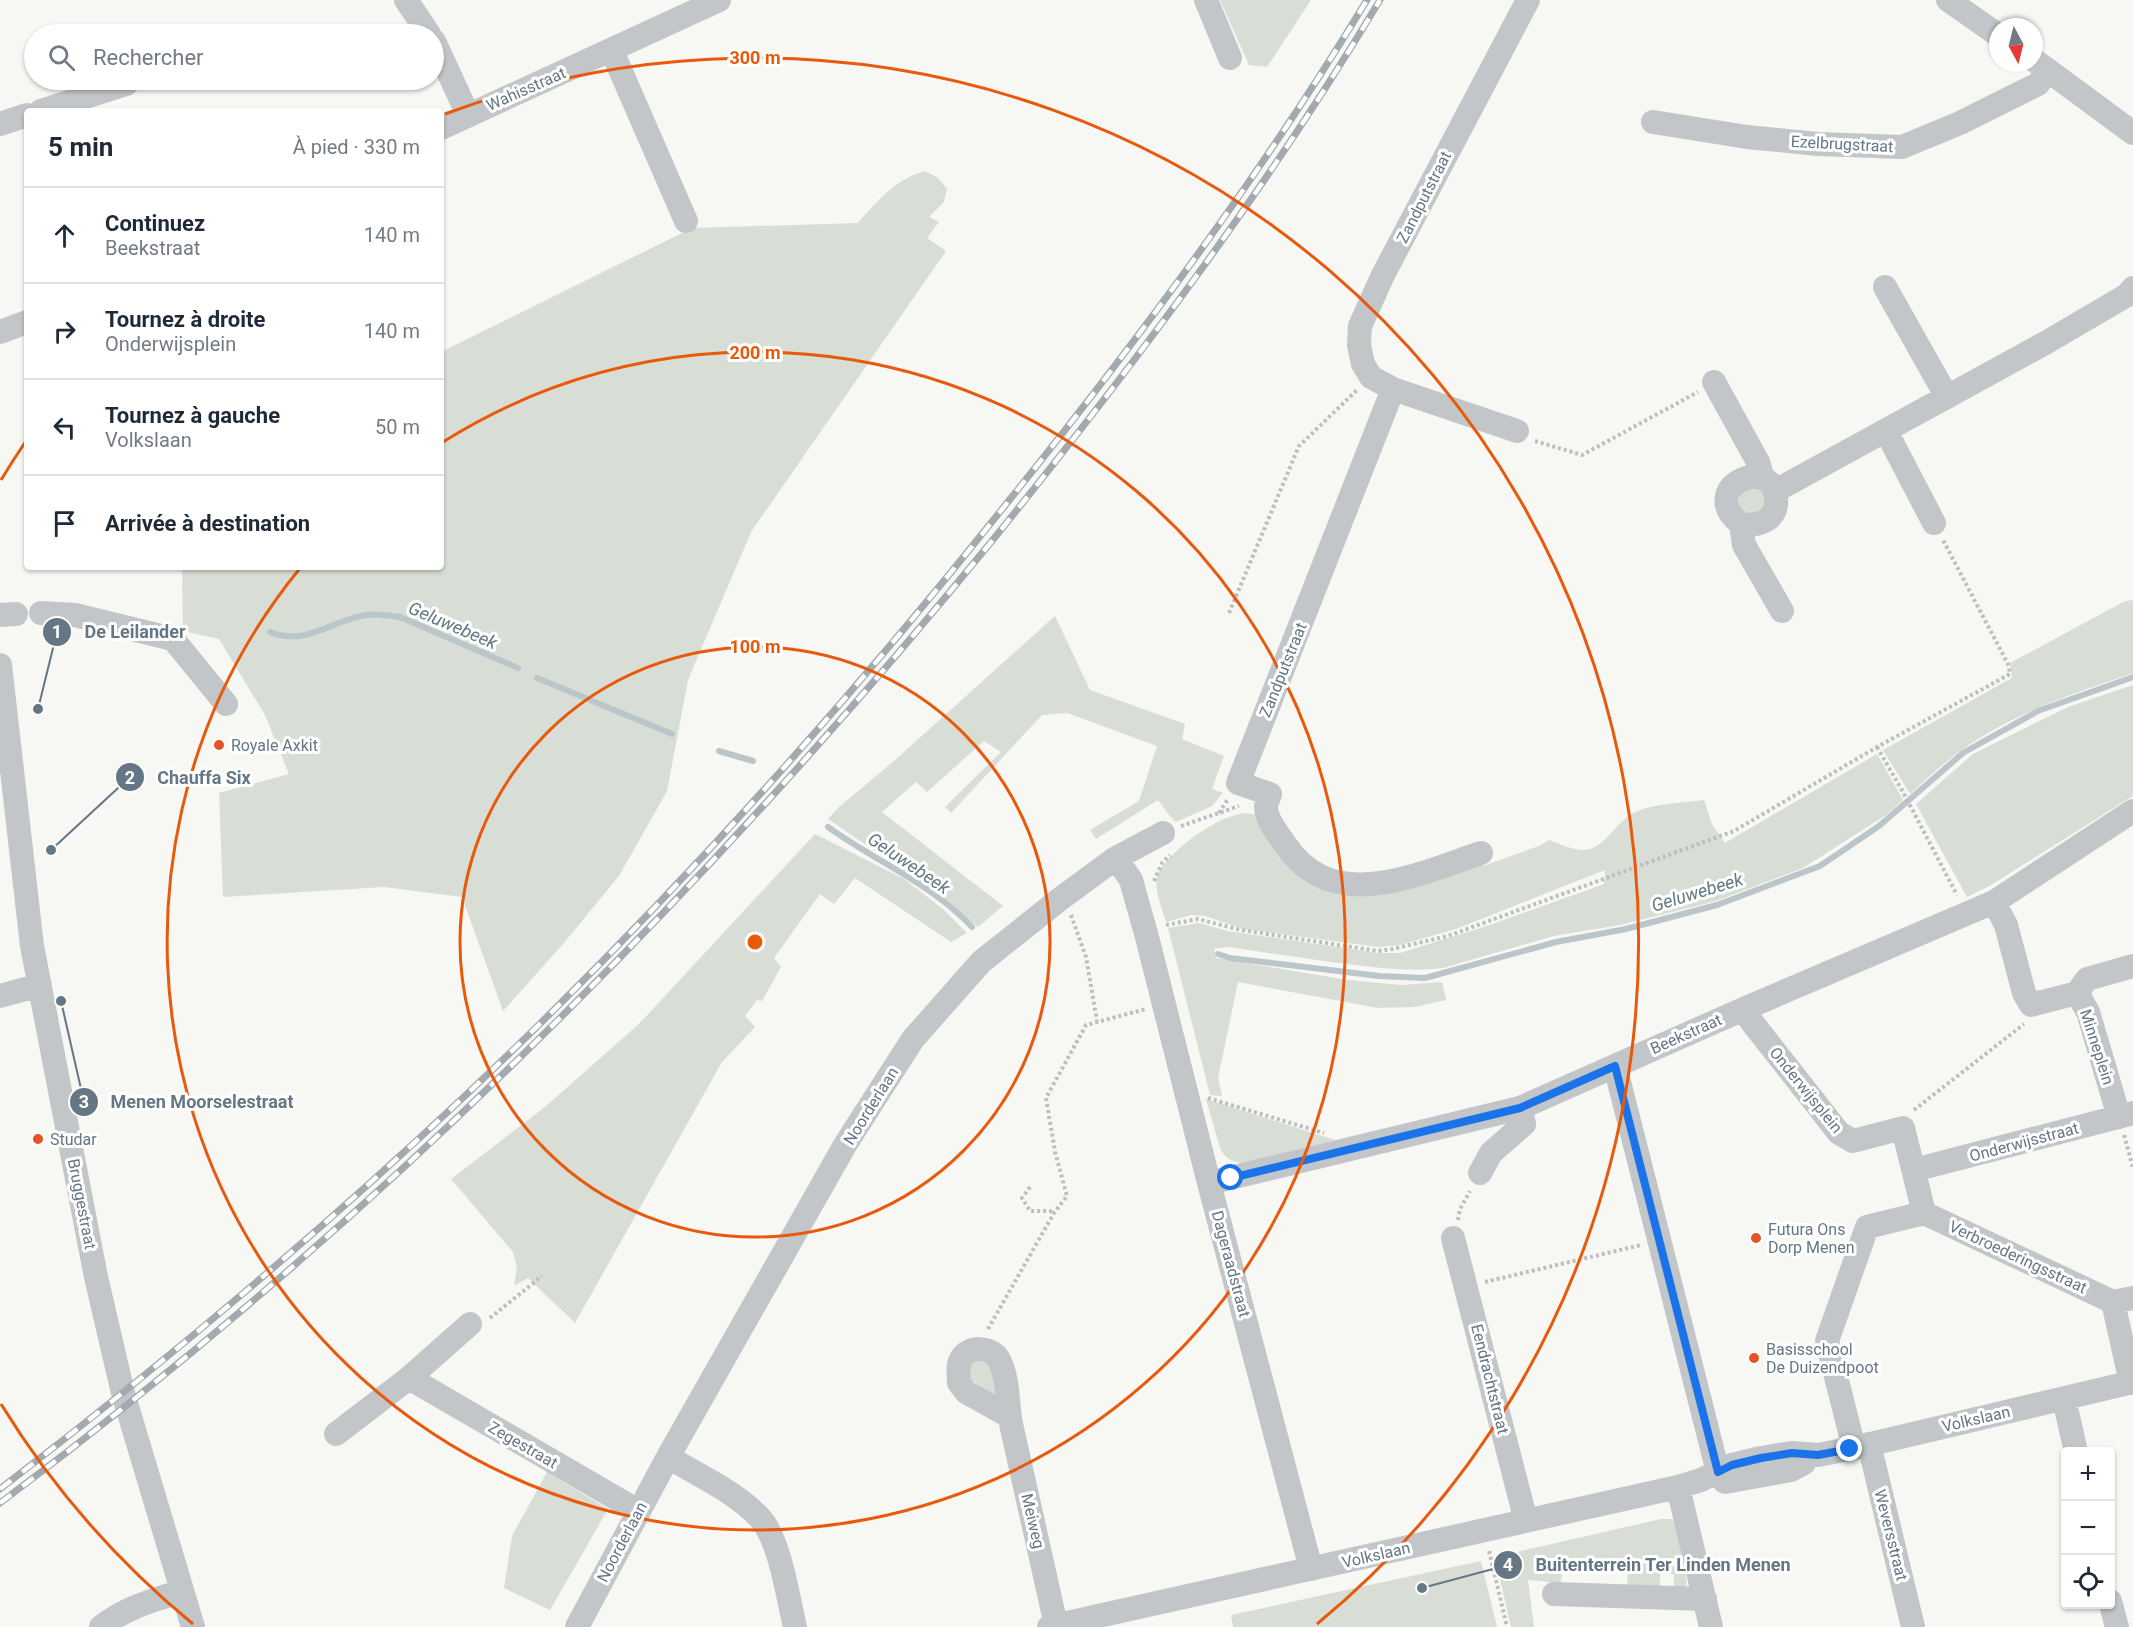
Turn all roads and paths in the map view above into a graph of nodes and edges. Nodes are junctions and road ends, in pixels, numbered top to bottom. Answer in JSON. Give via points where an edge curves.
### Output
{"nodes":[{"id":1,"x":406,"y":0,"type":"edge"},
{"id":2,"x":719,"y":0,"type":"edge"},
{"id":3,"x":1206,"y":0,"type":"edge"},
{"id":4,"x":1528,"y":0,"type":"edge"},
{"id":5,"x":1948,"y":0,"type":"edge"},
{"id":6,"x":422,"y":24,"type":"edge"},
{"id":7,"x":1989,"y":29,"type":"edge"},
{"id":8,"x":612,"y":51,"type":"junction"},
{"id":9,"x":1230,"y":58,"type":"dead end"},
{"id":10,"x":444,"y":63,"type":"edge"},
{"id":11,"x":2043,"y":67,"type":"edge"},
{"id":12,"x":2040,"y":72,"type":"edge"},
{"id":13,"x":107,"y":90,"type":"edge"},
{"id":14,"x":50,"y":108,"type":"edge"},
{"id":15,"x":468,"y":115,"type":"junction"},
{"id":16,"x":24,"y":116,"type":"edge"},
{"id":17,"x":1653,"y":122,"type":"dead end"},
{"id":18,"x":0,"y":124,"type":"edge"},
{"id":19,"x":444,"y":127,"type":"edge"},
{"id":20,"x":2133,"y":133,"type":"edge"},
{"id":21,"x":686,"y":221,"type":"dead end"},
{"id":22,"x":1885,"y":287,"type":"dead end"},
{"id":23,"x":2133,"y":288,"type":"edge"},
{"id":24,"x":24,"y":323,"type":"edge"},
{"id":25,"x":0,"y":332,"type":"edge"},
{"id":26,"x":1371,"y":377,"type":"junction"},
{"id":27,"x":1714,"y":382,"type":"joint"},
{"id":28,"x":1393,"y":389,"type":"junction"},
{"id":29,"x":1947,"y":397,"type":"junction"},
{"id":30,"x":1517,"y":431,"type":"joint"},
{"id":31,"x":1886,"y":431,"type":"junction"},
{"id":32,"x":1769,"y":485,"type":"junction"},
{"id":33,"x":1934,"y":523,"type":"joint"},
{"id":34,"x":1741,"y":524,"type":"junction"},
{"id":35,"x":1782,"y":611,"type":"dead end"},
{"id":36,"x":41,"y":613,"type":"dead end"},
{"id":37,"x":1229,"y":613,"type":"dead end"},
{"id":38,"x":0,"y":665,"type":"edge"},
{"id":39,"x":226,"y":704,"type":"dead end"},
{"id":40,"x":1878,"y":747,"type":"junction"},
{"id":41,"x":2133,"y":812,"type":"edge"},
{"id":42,"x":1218,"y":813,"type":"dead end"},
{"id":43,"x":1163,"y":832,"type":"junction"},
{"id":44,"x":1481,"y":853,"type":"dead end"},
{"id":45,"x":1116,"y":858,"type":"junction"},
{"id":46,"x":1154,"y":888,"type":"dead end"},
{"id":47,"x":1060,"y":899,"type":"junction"},
{"id":48,"x":1994,"y":902,"type":"junction"},
{"id":49,"x":1967,"y":914,"type":"junction"},
{"id":50,"x":1161,"y":927,"type":"dead end"},
{"id":51,"x":2133,"y":966,"type":"edge"},
{"id":52,"x":40,"y":985,"type":"junction"},
{"id":53,"x":2077,"y":993,"type":"junction"},
{"id":54,"x":0,"y":996,"type":"edge"},
{"id":55,"x":1164,"y":1005,"type":"junction"},
{"id":56,"x":2031,"y":1005,"type":"junction"},
{"id":57,"x":1746,"y":1008,"type":"junction"},
{"id":58,"x":1097,"y":1021,"type":"junction"},
{"id":59,"x":1615,"y":1066,"type":"junction"},
{"id":60,"x":1205,"y":1087,"type":"dead end"},
{"id":61,"x":1520,"y":1108,"type":"junction"},
{"id":62,"x":2126,"y":1115,"type":"edge"},
{"id":63,"x":1903,"y":1128,"type":"junction"},
{"id":64,"x":1341,"y":1150,"type":"junction"},
{"id":65,"x":2133,"y":1168,"type":"edge"},
{"id":66,"x":1914,"y":1170,"type":"junction"},
{"id":67,"x":1480,"y":1173,"type":"joint"},
{"id":68,"x":1209,"y":1183,"type":"junction"},
{"id":69,"x":1030,"y":1187,"type":"dead end"},
{"id":70,"x":1054,"y":1213,"type":"junction"},
{"id":71,"x":1924,"y":1213,"type":"junction"},
{"id":72,"x":1453,"y":1238,"type":"joint"},
{"id":73,"x":1659,"y":1240,"type":"junction"},
{"id":74,"x":542,"y":1276,"type":"dead end"},
{"id":75,"x":1467,"y":1287,"type":"junction"},
{"id":76,"x":2123,"y":1300,"type":"edge"},
{"id":77,"x":470,"y":1324,"type":"joint"},
{"id":78,"x":984,"y":1350,"type":"junction"},
{"id":79,"x":409,"y":1378,"type":"junction"},
{"id":80,"x":2132,"y":1383,"type":"edge"},
{"id":81,"x":2064,"y":1399,"type":"junction"},
{"id":82,"x":1009,"y":1416,"type":"junction"},
{"id":83,"x":336,"y":1434,"type":"dead end"},
{"id":84,"x":1861,"y":1446,"type":"junction"},
{"id":85,"x":2075,"y":1447,"type":"edge"},
{"id":86,"x":668,"y":1457,"type":"junction"},
{"id":87,"x":1710,"y":1476,"type":"junction"},
{"id":88,"x":1678,"y":1487,"type":"junction"},
{"id":89,"x":638,"y":1511,"type":"junction"},
{"id":90,"x":1526,"y":1521,"type":"junction"},
{"id":91,"x":1485,"y":1530,"type":"junction"},
{"id":92,"x":1311,"y":1569,"type":"junction"},
{"id":93,"x":182,"y":1591,"type":"junction"},
{"id":94,"x":1554,"y":1594,"type":"dead end"},
{"id":95,"x":1704,"y":1599,"type":"junction"},
{"id":96,"x":2112,"y":1609,"type":"edge"},
{"id":97,"x":1088,"y":1623,"type":"edge"},
{"id":98,"x":1053,"y":1626,"type":"edge"},
{"id":99,"x":102,"y":1627,"type":"edge"},
{"id":100,"x":193,"y":1627,"type":"edge"},
{"id":101,"x":577,"y":1627,"type":"edge"},
{"id":102,"x":795,"y":1627,"type":"edge"},
{"id":103,"x":1506,"y":1627,"type":"edge"},
{"id":104,"x":1711,"y":1627,"type":"edge"},
{"id":105,"x":1913,"y":1627,"type":"edge"},
{"id":106,"x":2116,"y":1627,"type":"edge"}],
"edges":[{"from":1,"to":6,"type":"street"},
{"from":2,"to":8,"type":"street","name":"Wahisstraat"},
{"from":3,"to":9,"type":"street"},
{"from":4,"to":26,"type":"street","name":"Zandputstraat","via":[[1360,326],[1363,364]]},
{"from":5,"to":7,"type":"street"},
{"from":8,"to":15,"type":"street","name":"Wahisstraat"},
{"from":8,"to":21,"type":"street"},
{"from":10,"to":15,"type":"street"},
{"from":11,"to":20,"type":"street","name":"Ezelbrugstraat"},
{"from":12,"to":17,"type":"street","name":"Ezelbrugstraat","via":[[2038,84],[1902,147],[1747,137]]},
{"from":13,"to":14,"type":"street"},
{"from":15,"to":19,"type":"street","name":"Wahisstraat"},
{"from":16,"to":18,"type":"street"},
{"from":22,"to":29,"type":"street"},
{"from":23,"to":29,"type":"street","via":[[2047,342]]},
{"from":24,"to":25,"type":"street"},
{"from":26,"to":28,"type":"street"},
{"from":26,"to":37,"type":"path","via":[[1299,446]]},
{"from":27,"to":30,"type":"path","via":[[1582,455],[1520,437]]},
{"from":27,"to":32,"type":"street"},
{"from":28,"to":30,"type":"street"},
{"from":28,"to":44,"type":"street","name":"Zandputstraat","via":[[1238,783],[1270,794],[1266,808],[1272,824],[1291,853],[1323,878],[1352,885],[1398,881]]},
{"from":29,"to":31,"type":"street"},
{"from":31,"to":32,"type":"street"},
{"from":31,"to":33,"type":"street"},
{"from":32,"to":34,"type":"street","via":[[1777,501],[1769,519],[1750,526]]},
{"from":32,"to":34,"type":"street","via":[[1754,476],[1744,477],[1729,490],[1728,509]]},
{"from":33,"to":40,"type":"path","via":[[2010,666],[2010,674]]},
{"from":34,"to":35,"type":"street","via":[[1744,545]]},
{"from":36,"to":39,"type":"street","via":[[75,615],[173,639]]},
{"from":38,"to":52,"type":"street","name":"Bruggestraat","via":[[32,946]]},
{"from":40,"to":49,"type":"path"},
{"from":40,"to":50,"type":"path","via":[[1734,831],[1437,938],[1378,951],[1241,930],[1198,919]]},
{"from":41,"to":48,"type":"street","name":"Beekstraat"},
{"from":42,"to":43,"type":"path"},
{"from":43,"to":45,"type":"street","name":"Noorderlaan"},
{"from":43,"to":46,"type":"path","via":[[1175,850],[1162,863]]},
{"from":45,"to":47,"type":"street","name":"Noorderlaan"},
{"from":45,"to":55,"type":"street","name":"Dageraadstraat","via":[[1131,880]]},
{"from":47,"to":58,"type":"path","via":[[1073,918],[1086,957]]},
{"from":47,"to":86,"type":"street","name":"Noorderlaan","via":[[981,962],[913,1039],[845,1145]]},
{"from":48,"to":49,"type":"street","name":"Beekstraat"},
{"from":48,"to":56,"type":"street","via":[[2006,925],[2024,993]]},
{"from":49,"to":57,"type":"street","name":"Beekstraat"},
{"from":51,"to":53,"type":"street","via":[[2087,979]]},
{"from":52,"to":54,"type":"street"},
{"from":52,"to":93,"type":"street","name":"Bruggestraat","via":[[106,1327]]},
{"from":53,"to":56,"type":"street","name":"Minneplein"},
{"from":53,"to":62,"type":"street","name":"Minneplein","via":[[2088,1012]]},
{"from":55,"to":58,"type":"path"},
{"from":55,"to":68,"type":"street","name":"Dageraadstraat"},
{"from":56,"to":63,"type":"path","via":[[2030,1018],[2021,1027],[1910,1113]]},
{"from":57,"to":59,"type":"street","name":"Beekstraat"},
{"from":57,"to":63,"type":"street","name":"Onderwijsplein","via":[[1839,1133],[1853,1141]]},
{"from":58,"to":70,"type":"path","via":[[1086,1024],[1046,1098],[1067,1196]]},
{"from":59,"to":61,"type":"street","name":"Beekstraat"},
{"from":59,"to":73,"type":"street"},
{"from":60,"to":64,"type":"path","via":[[1208,1098],[1339,1137]]},
{"from":61,"to":64,"type":"street","name":"Beekstraat"},
{"from":61,"to":67,"type":"street","via":[[1524,1124],[1491,1153]]},
{"from":62,"to":65,"type":"path"},
{"from":62,"to":66,"type":"street","name":"Onderwijsstraat"},
{"from":63,"to":66,"type":"street"},
{"from":64,"to":68,"type":"street","name":"Beekstraat"},
{"from":66,"to":71,"type":"street"},
{"from":67,"to":72,"type":"path","via":[[1460,1209]]},
{"from":68,"to":92,"type":"street","name":"Dageraadstraat"},
{"from":69,"to":70,"type":"path","via":[[1022,1198],[1030,1211]]},
{"from":70,"to":78,"type":"path","via":[[987,1330]]},
{"from":71,"to":76,"type":"street","name":"Verbroederingsstraat"},
{"from":71,"to":84,"type":"street","via":[[1867,1227],[1827,1341]]},
{"from":72,"to":75,"type":"street","name":"Eendrachtstraat"},
{"from":73,"to":75,"type":"path"},
{"from":73,"to":87,"type":"street"},
{"from":74,"to":77,"type":"path","via":[[486,1321]]},
{"from":75,"to":90,"type":"street","name":"Eendrachtstraat"},
{"from":76,"to":80,"type":"street"},
{"from":77,"to":79,"type":"street"},
{"from":78,"to":82,"type":"street","name":"Meiweg","via":[[1000,1359]]},
{"from":78,"to":82,"type":"street","via":[[977,1348],[960,1360],[959,1383],[966,1392]]},
{"from":79,"to":83,"type":"street"},
{"from":79,"to":89,"type":"street","name":"Zegestraat"},
{"from":80,"to":81,"type":"street","name":"Volkslaan"},
{"from":81,"to":84,"type":"street","name":"Volkslaan"},
{"from":81,"to":85,"type":"street"},
{"from":82,"to":98,"type":"street","name":"Meiweg"},
{"from":84,"to":87,"type":"street","name":"Volkslaan","via":[[1818,1455],[1792,1453],[1761,1458],[1732,1465]]},
{"from":84,"to":105,"type":"street","name":"Weversstraat"},
{"from":86,"to":89,"type":"street","name":"Noorderlaan"},
{"from":86,"to":102,"type":"street","via":[[733,1496],[761,1519],[775,1544]]},
{"from":87,"to":88,"type":"street","name":"Volkslaan"},
{"from":88,"to":90,"type":"street","name":"Volkslaan"},
{"from":88,"to":95,"type":"street"},
{"from":89,"to":101,"type":"street","name":"Noorderlaan"},
{"from":90,"to":91,"type":"street","name":"Volkslaan"},
{"from":91,"to":92,"type":"street","name":"Volkslaan"},
{"from":91,"to":103,"type":"path"},
{"from":92,"to":97,"type":"street","name":"Volkslaan"},
{"from":93,"to":99,"type":"street","via":[[145,1602]]},
{"from":93,"to":100,"type":"street","name":"Bruggestraat"},
{"from":94,"to":95,"type":"street"},
{"from":95,"to":104,"type":"street"},
{"from":96,"to":106,"type":"street"},
{"from":97,"to":98,"type":"street","name":"Volkslaan"}]}
